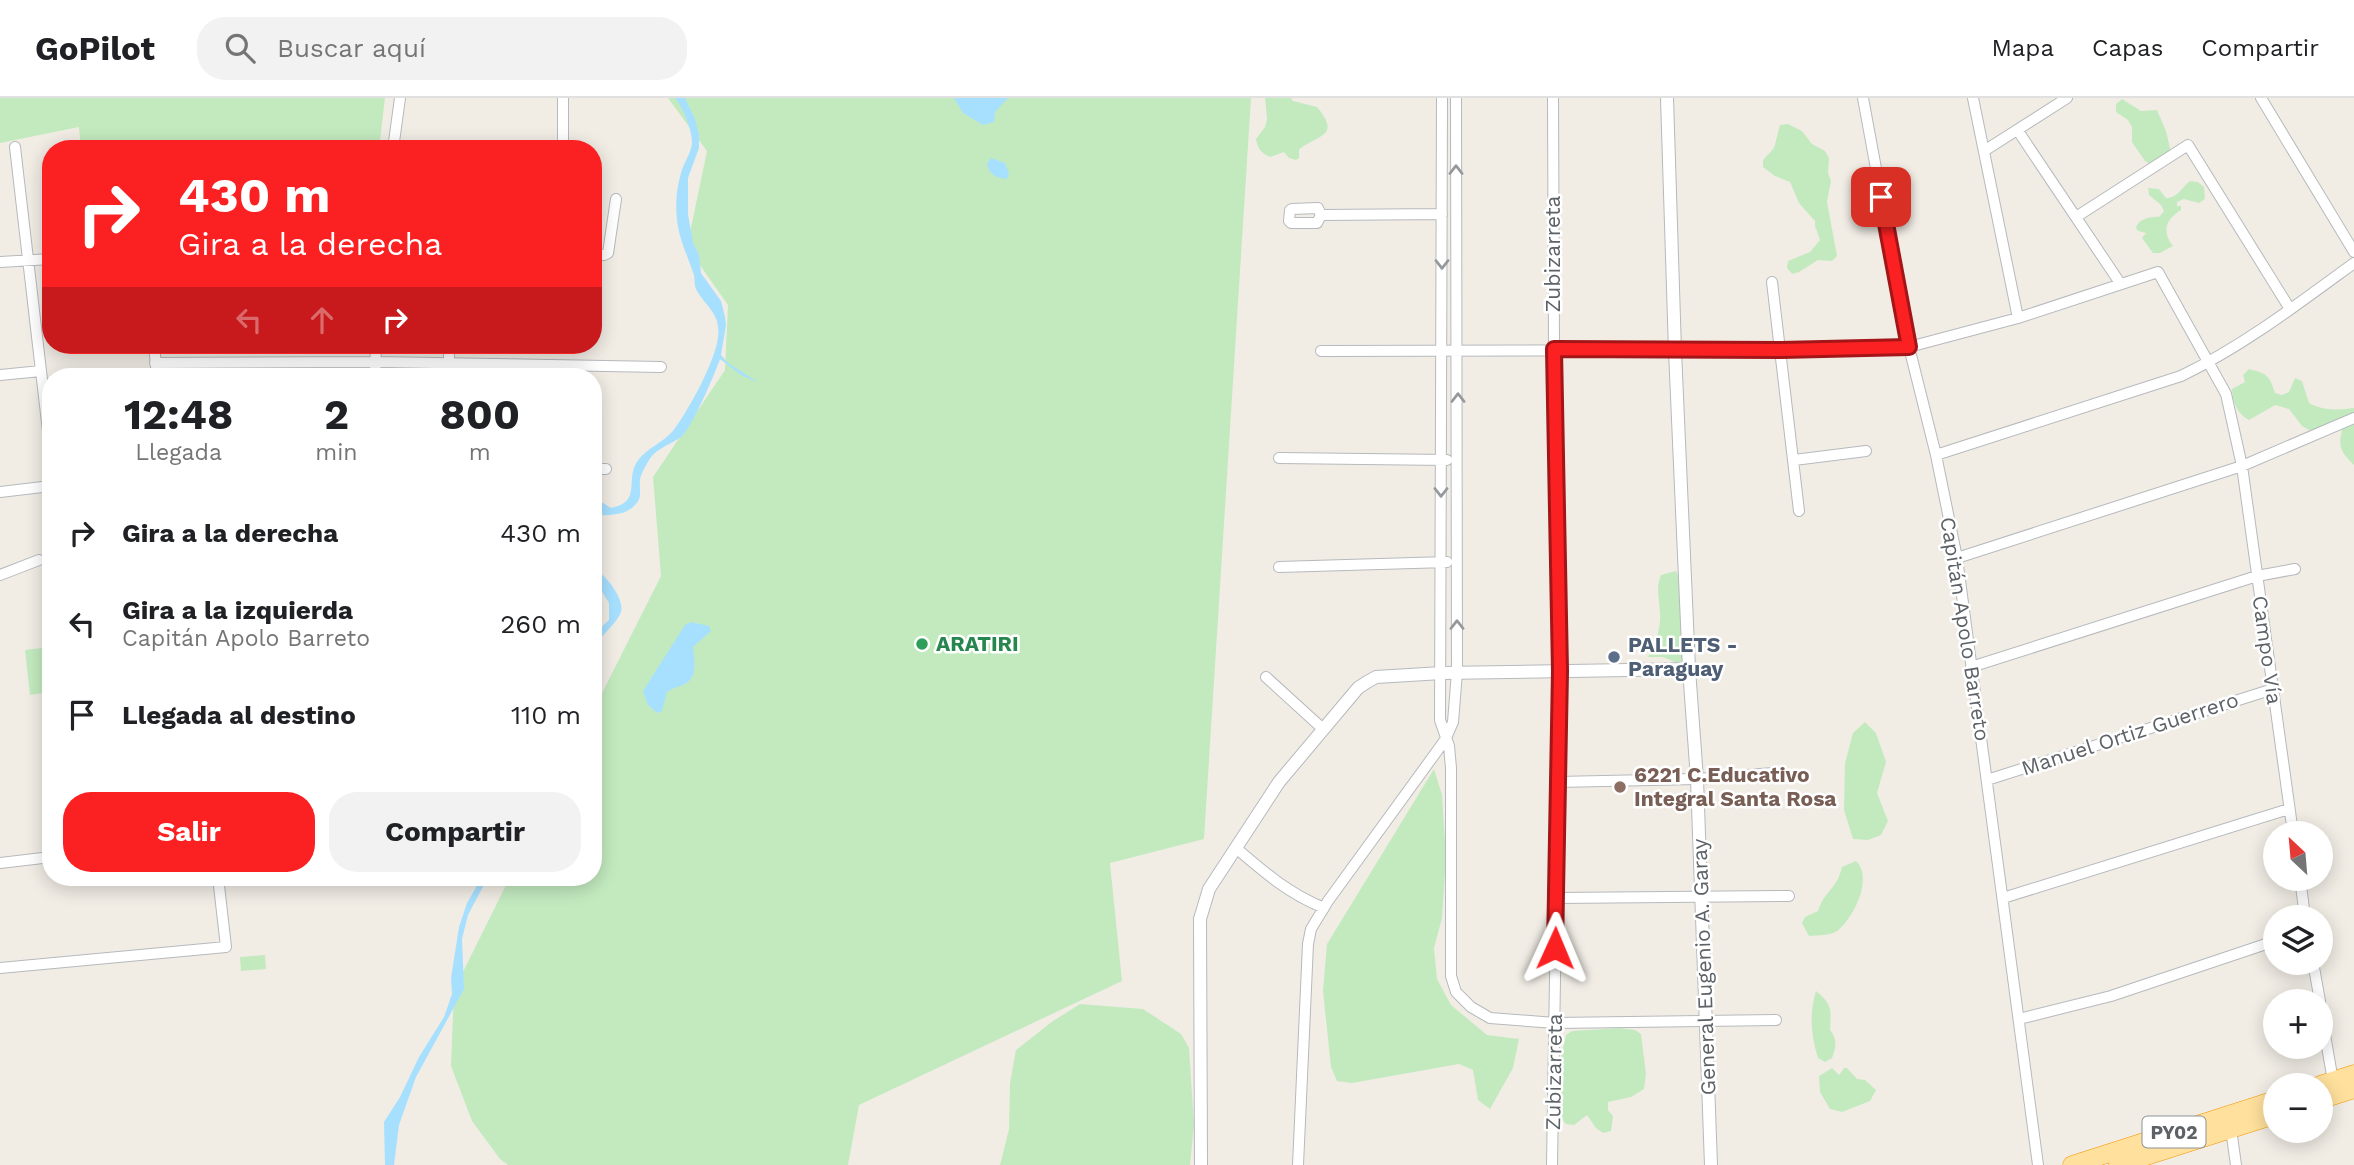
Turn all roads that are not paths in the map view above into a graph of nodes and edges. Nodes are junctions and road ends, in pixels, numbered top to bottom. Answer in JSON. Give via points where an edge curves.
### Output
{"nodes":[{"id":1,"x":400,"y":98,"type":"edge"},
{"id":2,"x":563,"y":98,"type":"edge"},
{"id":3,"x":1442,"y":98,"type":"edge"},
{"id":4,"x":1456,"y":98,"type":"edge"},
{"id":5,"x":1553,"y":98,"type":"edge"},
{"id":6,"x":1667,"y":98,"type":"edge"},
{"id":7,"x":1863,"y":98,"type":"edge"},
{"id":8,"x":1973,"y":98,"type":"edge"},
{"id":9,"x":2067,"y":98,"type":"edge"},
{"id":10,"x":2261,"y":98,"type":"edge"},
{"id":11,"x":2018,"y":131,"type":"junction"},
{"id":12,"x":394,"y":140,"type":"edge"},
{"id":13,"x":563,"y":140,"type":"edge"},
{"id":14,"x":15,"y":147,"type":"dead end"},
{"id":15,"x":1984,"y":151,"type":"junction"},
{"id":16,"x":616,"y":199,"type":"dead end"},
{"id":17,"x":1442,"y":214,"type":"junction"},
{"id":18,"x":1321,"y":215,"type":"dead end"},
{"id":19,"x":2076,"y":217,"type":"junction"},
{"id":20,"x":2354,"y":252,"type":"edge"},
{"id":21,"x":602,"y":255,"type":"edge"},
{"id":22,"x":42,"y":259,"type":"edge"},
{"id":23,"x":29,"y":260,"type":"junction"},
{"id":24,"x":0,"y":262,"type":"edge"},
{"id":25,"x":2354,"y":263,"type":"edge"},
{"id":26,"x":1772,"y":282,"type":"dead end"},
{"id":27,"x":2120,"y":283,"type":"junction"},
{"id":28,"x":2290,"y":310,"type":"junction"},
{"id":29,"x":2018,"y":318,"type":"junction"},
{"id":30,"x":1909,"y":347,"type":"junction"},
{"id":31,"x":1554,"y":349,"type":"junction"},
{"id":32,"x":1781,"y":350,"type":"junction"},
{"id":33,"x":1321,"y":351,"type":"dead end"},
{"id":34,"x":1458,"y":351,"type":"junction"},
{"id":35,"x":1675,"y":351,"type":"junction"},
{"id":36,"x":1442,"y":352,"type":"junction"},
{"id":37,"x":154,"y":354,"type":"edge"},
{"id":38,"x":375,"y":354,"type":"edge"},
{"id":39,"x":449,"y":354,"type":"edge"},
{"id":40,"x":375,"y":362,"type":"junction"},
{"id":41,"x":2209,"y":362,"type":"junction"},
{"id":42,"x":155,"y":363,"type":"junction"},
{"id":43,"x":449,"y":363,"type":"junction"},
{"id":44,"x":661,"y":367,"type":"dead end"},
{"id":45,"x":156,"y":368,"type":"edge"},
{"id":46,"x":375,"y":368,"type":"edge"},
{"id":47,"x":449,"y":368,"type":"edge"},
{"id":48,"x":41,"y":371,"type":"junction"},
{"id":49,"x":0,"y":375,"type":"edge"},
{"id":50,"x":42,"y":380,"type":"edge"},
{"id":51,"x":2354,"y":418,"type":"edge"},
{"id":52,"x":1867,"y":451,"type":"dead end"},
{"id":53,"x":1936,"y":455,"type":"junction"},
{"id":54,"x":1279,"y":458,"type":"dead end"},
{"id":55,"x":1441,"y":460,"type":"junction"},
{"id":56,"x":1457,"y":460,"type":"junction"},
{"id":57,"x":1794,"y":460,"type":"junction"},
{"id":58,"x":2242,"y":466,"type":"junction"},
{"id":59,"x":602,"y":469,"type":"edge"},
{"id":60,"x":606,"y":469,"type":"dead end"},
{"id":61,"x":42,"y":487,"type":"edge"},
{"id":62,"x":0,"y":492,"type":"edge"},
{"id":63,"x":1799,"y":511,"type":"dead end"},
{"id":64,"x":1956,"y":558,"type":"junction"},
{"id":65,"x":39,"y":560,"type":"dead end"},
{"id":66,"x":1442,"y":562,"type":"junction"},
{"id":67,"x":1457,"y":562,"type":"junction"},
{"id":68,"x":1279,"y":567,"type":"dead end"},
{"id":69,"x":2295,"y":569,"type":"dead end"},
{"id":70,"x":0,"y":575,"type":"edge"},
{"id":71,"x":2257,"y":576,"type":"junction"},
{"id":72,"x":1971,"y":667,"type":"junction"},
{"id":73,"x":1689,"y":669,"type":"junction"},
{"id":74,"x":1560,"y":671,"type":"junction"},
{"id":75,"x":1457,"y":672,"type":"junction"},
{"id":76,"x":1441,"y":673,"type":"junction"},
{"id":77,"x":1266,"y":677,"type":"dead end"},
{"id":78,"x":2273,"y":689,"type":"junction"},
{"id":79,"x":1323,"y":729,"type":"junction"},
{"id":80,"x":1445,"y":740,"type":"junction"},
{"id":81,"x":1773,"y":773,"type":"dead end"},
{"id":82,"x":1697,"y":779,"type":"junction"},
{"id":83,"x":1987,"y":779,"type":"junction"},
{"id":84,"x":1557,"y":782,"type":"junction"},
{"id":85,"x":2289,"y":809,"type":"junction"},
{"id":86,"x":2291,"y":821,"type":"edge"},
{"id":87,"x":1236,"y":848,"type":"junction"},
{"id":88,"x":42,"y":858,"type":"edge"},
{"id":89,"x":0,"y":863,"type":"edge"},
{"id":90,"x":219,"y":886,"type":"edge"},
{"id":91,"x":1702,"y":896,"type":"junction"},
{"id":92,"x":1789,"y":896,"type":"dead end"},
{"id":93,"x":1556,"y":898,"type":"junction"},
{"id":94,"x":2003,"y":898,"type":"junction"},
{"id":95,"x":1324,"y":908,"type":"junction"},
{"id":96,"x":2263,"y":945,"type":"edge"},
{"id":97,"x":0,"y":968,"type":"edge"},
{"id":98,"x":2019,"y":1019,"type":"junction"},
{"id":99,"x":1706,"y":1020,"type":"junction"},
{"id":100,"x":1776,"y":1020,"type":"dead end"},
{"id":101,"x":1555,"y":1023,"type":"junction"},
{"id":102,"x":2354,"y":1074,"type":"edge"},
{"id":103,"x":2333,"y":1081,"type":"edge"},
{"id":104,"x":2354,"y":1089,"type":"edge"},
{"id":105,"x":2333,"y":1096,"type":"edge"},
{"id":106,"x":2263,"y":1104,"type":"edge"},
{"id":107,"x":2263,"y":1119,"type":"edge"},
{"id":108,"x":2231,"y":1129,"type":"junction"},
{"id":109,"x":1201,"y":1165,"type":"edge"},
{"id":110,"x":1298,"y":1165,"type":"edge"},
{"id":111,"x":1552,"y":1165,"type":"edge"},
{"id":112,"x":1712,"y":1165,"type":"edge"},
{"id":113,"x":2038,"y":1165,"type":"edge"},
{"id":114,"x":2073,"y":1165,"type":"edge"},
{"id":115,"x":2118,"y":1165,"type":"edge"},
{"id":116,"x":2236,"y":1165,"type":"edge"}],
"edges":[{"from":1,"to":12,"type":"street"},
{"from":2,"to":13,"type":"street"},
{"from":3,"to":17,"type":"street"},
{"from":34,"to":4,"type":"street","one_way":true},
{"from":5,"to":31,"type":"street","name":"Zubizarreta"},
{"from":6,"to":35,"type":"street","name":"General Eugenio A. Garay"},
{"from":7,"to":30,"type":"street","name":"Capitán Apolo Barreto"},
{"from":8,"to":15,"type":"street"},
{"from":9,"to":11,"type":"street"},
{"from":10,"to":20,"type":"street"},
{"from":11,"to":15,"type":"street"},
{"from":11,"to":19,"type":"street"},
{"from":14,"to":23,"type":"street"},
{"from":15,"to":29,"type":"street"},
{"from":16,"to":21,"type":"street","via":[[608,253]]},
{"from":17,"to":18,"type":"street"},
{"from":17,"to":36,"type":"street","one_way":true},
{"from":19,"to":27,"type":"street"},
{"from":19,"to":28,"type":"street","via":[[2188,145]]},
{"from":22,"to":23,"type":"street"},
{"from":23,"to":24,"type":"street"},
{"from":23,"to":48,"type":"street"},
{"from":25,"to":28,"type":"street"},
{"from":26,"to":32,"type":"street"},
{"from":27,"to":29,"type":"street"},
{"from":27,"to":41,"type":"street","name":"Campo Vía","via":[[2158,272]]},
{"from":28,"to":41,"type":"street"},
{"from":29,"to":30,"type":"street"},
{"from":30,"to":32,"type":"street"},
{"from":30,"to":53,"type":"street","name":"Capitán Apolo Barreto"},
{"from":31,"to":34,"type":"street"},
{"from":31,"to":35,"type":"street"},
{"from":31,"to":74,"type":"street","name":"Zubizarreta"},
{"from":32,"to":35,"type":"street"},
{"from":32,"to":57,"type":"street"},
{"from":33,"to":36,"type":"street"},
{"from":34,"to":36,"type":"street"},
{"from":56,"to":34,"type":"street","one_way":true},
{"from":35,"to":73,"type":"street","name":"General Eugenio A. Garay"},
{"from":36,"to":55,"type":"street"},
{"from":37,"to":42,"type":"street"},
{"from":38,"to":40,"type":"street"},
{"from":39,"to":43,"type":"street"},
{"from":40,"to":42,"type":"street"},
{"from":40,"to":43,"type":"street"},
{"from":40,"to":46,"type":"street"},
{"from":41,"to":53,"type":"street","via":[[2181,376]]},
{"from":41,"to":58,"type":"street","name":"Campo Vía","via":[[2226,394]]},
{"from":42,"to":45,"type":"street"},
{"from":43,"to":44,"type":"street"},
{"from":43,"to":47,"type":"street"},
{"from":48,"to":49,"type":"street"},
{"from":48,"to":50,"type":"street"},
{"from":51,"to":58,"type":"street"},
{"from":52,"to":57,"type":"street"},
{"from":53,"to":64,"type":"street","name":"Capitán Apolo Barreto"},
{"from":54,"to":55,"type":"street"},
{"from":55,"to":56,"type":"street"},
{"from":55,"to":66,"type":"street","one_way":true},
{"from":56,"to":67,"type":"street"},
{"from":57,"to":63,"type":"street"},
{"from":58,"to":64,"type":"street"},
{"from":58,"to":71,"type":"street","name":"Campo Vía"},
{"from":59,"to":60,"type":"street"},
{"from":61,"to":62,"type":"street"},
{"from":64,"to":72,"type":"street","name":"Capitán Apolo Barreto"},
{"from":65,"to":70,"type":"street"},
{"from":66,"to":67,"type":"street"},
{"from":66,"to":68,"type":"street"},
{"from":66,"to":76,"type":"street"},
{"from":75,"to":67,"type":"street","one_way":true},
{"from":69,"to":71,"type":"street"},
{"from":71,"to":72,"type":"street"},
{"from":71,"to":78,"type":"street","name":"Campo Vía"},
{"from":72,"to":83,"type":"street","name":"Capitán Apolo Barreto"},
{"from":73,"to":74,"type":"street"},
{"from":73,"to":82,"type":"street","name":"General Eugenio A. Garay"},
{"from":74,"to":75,"type":"street"},
{"from":74,"to":84,"type":"street","name":"Zubizarreta"},
{"from":75,"to":76,"type":"street"},
{"from":75,"to":80,"type":"street","via":[[1453,722]]},
{"from":76,"to":79,"type":"street","via":[[1376,677],[1358,688]]},
{"from":76,"to":80,"type":"street","via":[[1440,720]]},
{"from":77,"to":79,"type":"street"},
{"from":78,"to":83,"type":"street","name":"Manuel Ortiz Guerrero"},
{"from":78,"to":85,"type":"street","name":"Campo Vía"},
{"from":79,"to":87,"type":"street","via":[[1279,782]]},
{"from":80,"to":95,"type":"street"},
{"from":80,"to":101,"type":"street","via":[[1451,768],[1451,976],[1456,992],[1490,1018]]},
{"from":81,"to":82,"type":"street"},
{"from":82,"to":84,"type":"street"},
{"from":82,"to":91,"type":"street","name":"General Eugenio A. Garay"},
{"from":83,"to":94,"type":"street","name":"Capitán Apolo Barreto"},
{"from":84,"to":93,"type":"street","name":"Zubizarreta"},
{"from":85,"to":86,"type":"street","name":"Campo Vía"},
{"from":85,"to":94,"type":"street"},
{"from":87,"to":95,"type":"street","via":[[1274,881]]},
{"from":87,"to":109,"type":"street","via":[[1209,889],[1200,919]]},
{"from":88,"to":89,"type":"street"},
{"from":90,"to":97,"type":"street","via":[[226,947]]},
{"from":91,"to":92,"type":"street"},
{"from":91,"to":93,"type":"street"},
{"from":91,"to":99,"type":"street","name":"General Eugenio A. Garay"},
{"from":93,"to":101,"type":"street","name":"Zubizarreta"},
{"from":94,"to":98,"type":"street","name":"Capitán Apolo Barreto"},
{"from":95,"to":110,"type":"street","via":[[1308,944]]},
{"from":96,"to":98,"type":"street","via":[[2111,996]]},
{"from":98,"to":113,"type":"street","name":"Capitán Apolo Barreto"},
{"from":99,"to":100,"type":"street"},
{"from":99,"to":101,"type":"street"},
{"from":99,"to":112,"type":"street","name":"General Eugenio A. Garay"},
{"from":101,"to":111,"type":"street","name":"Zubizarreta"},
{"from":102,"to":103,"type":"highway"},
{"from":104,"to":105,"type":"highway"},
{"from":106,"to":114,"type":"highway","number":"PY02"},
{"from":107,"to":108,"type":"highway","number":"PY02"},
{"from":108,"to":115,"type":"highway","number":"PY02"},
{"from":108,"to":116,"type":"street"}]}
